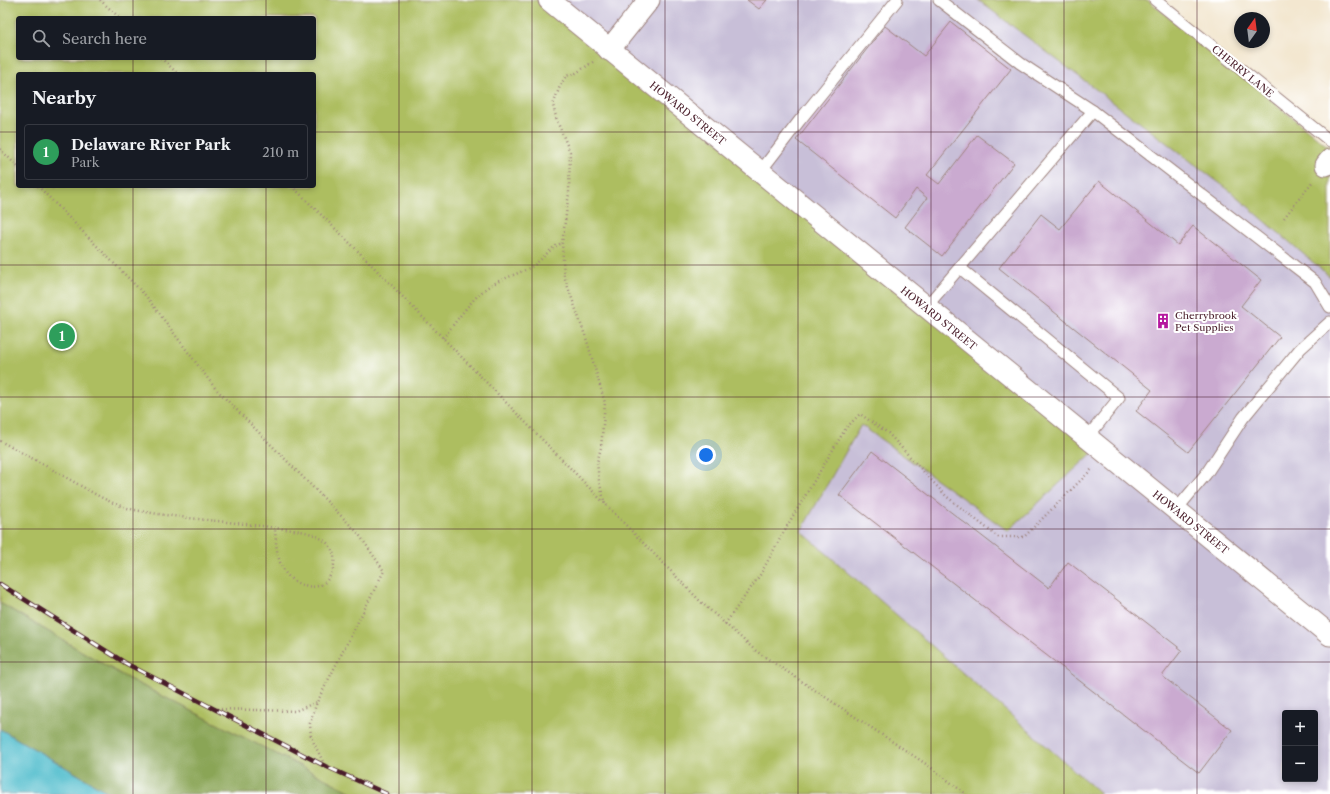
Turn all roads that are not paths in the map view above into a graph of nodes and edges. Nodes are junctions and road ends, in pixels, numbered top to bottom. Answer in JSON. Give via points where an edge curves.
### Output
{"nodes":[{"id":1,"x":549,"y":0,"type":"edge"},
{"id":2,"x":649,"y":0,"type":"edge"},
{"id":3,"x":897,"y":0,"type":"edge"},
{"id":4,"x":939,"y":0,"type":"edge"},
{"id":5,"x":1155,"y":0,"type":"edge"},
{"id":6,"x":609,"y":50,"type":"junction"},
{"id":7,"x":1093,"y":110,"type":"junction"},
{"id":8,"x":1330,"y":141,"type":"edge"},
{"id":9,"x":760,"y":172,"type":"junction"},
{"id":10,"x":960,"y":268,"type":"junction"},
{"id":11,"x":926,"y":307,"type":"junction"},
{"id":12,"x":1330,"y":307,"type":"edge"},
{"id":13,"x":1330,"y":322,"type":"edge"},
{"id":14,"x":1087,"y":438,"type":"junction"},
{"id":15,"x":1176,"y":510,"type":"junction"},
{"id":16,"x":1330,"y":635,"type":"edge"}],
"edges":[{"from":1,"to":6,"type":"street","name":"HOWARD STREET"},
{"from":2,"to":6,"type":"street"},
{"from":3,"to":9,"type":"lane"},
{"from":4,"to":7,"type":"lane","via":[[1020,63]]},
{"from":5,"to":8,"type":"lane","name":"CHERRY LANE"},
{"from":6,"to":9,"type":"street","name":"HOWARD STREET"},
{"from":7,"to":10,"type":"lane"},
{"from":7,"to":12,"type":"lane","via":[[1315,282]]},
{"from":9,"to":11,"type":"street","name":"HOWARD STREET"},
{"from":10,"to":11,"type":"lane"},
{"from":10,"to":14,"type":"lane","via":[[1119,398]]},
{"from":11,"to":14,"type":"street","name":"HOWARD STREET"},
{"from":13,"to":15,"type":"lane","via":[[1300,349],[1243,418],[1206,474]]},
{"from":14,"to":15,"type":"street","name":"HOWARD STREET"},
{"from":15,"to":16,"type":"street","name":"HOWARD STREET"}]}
